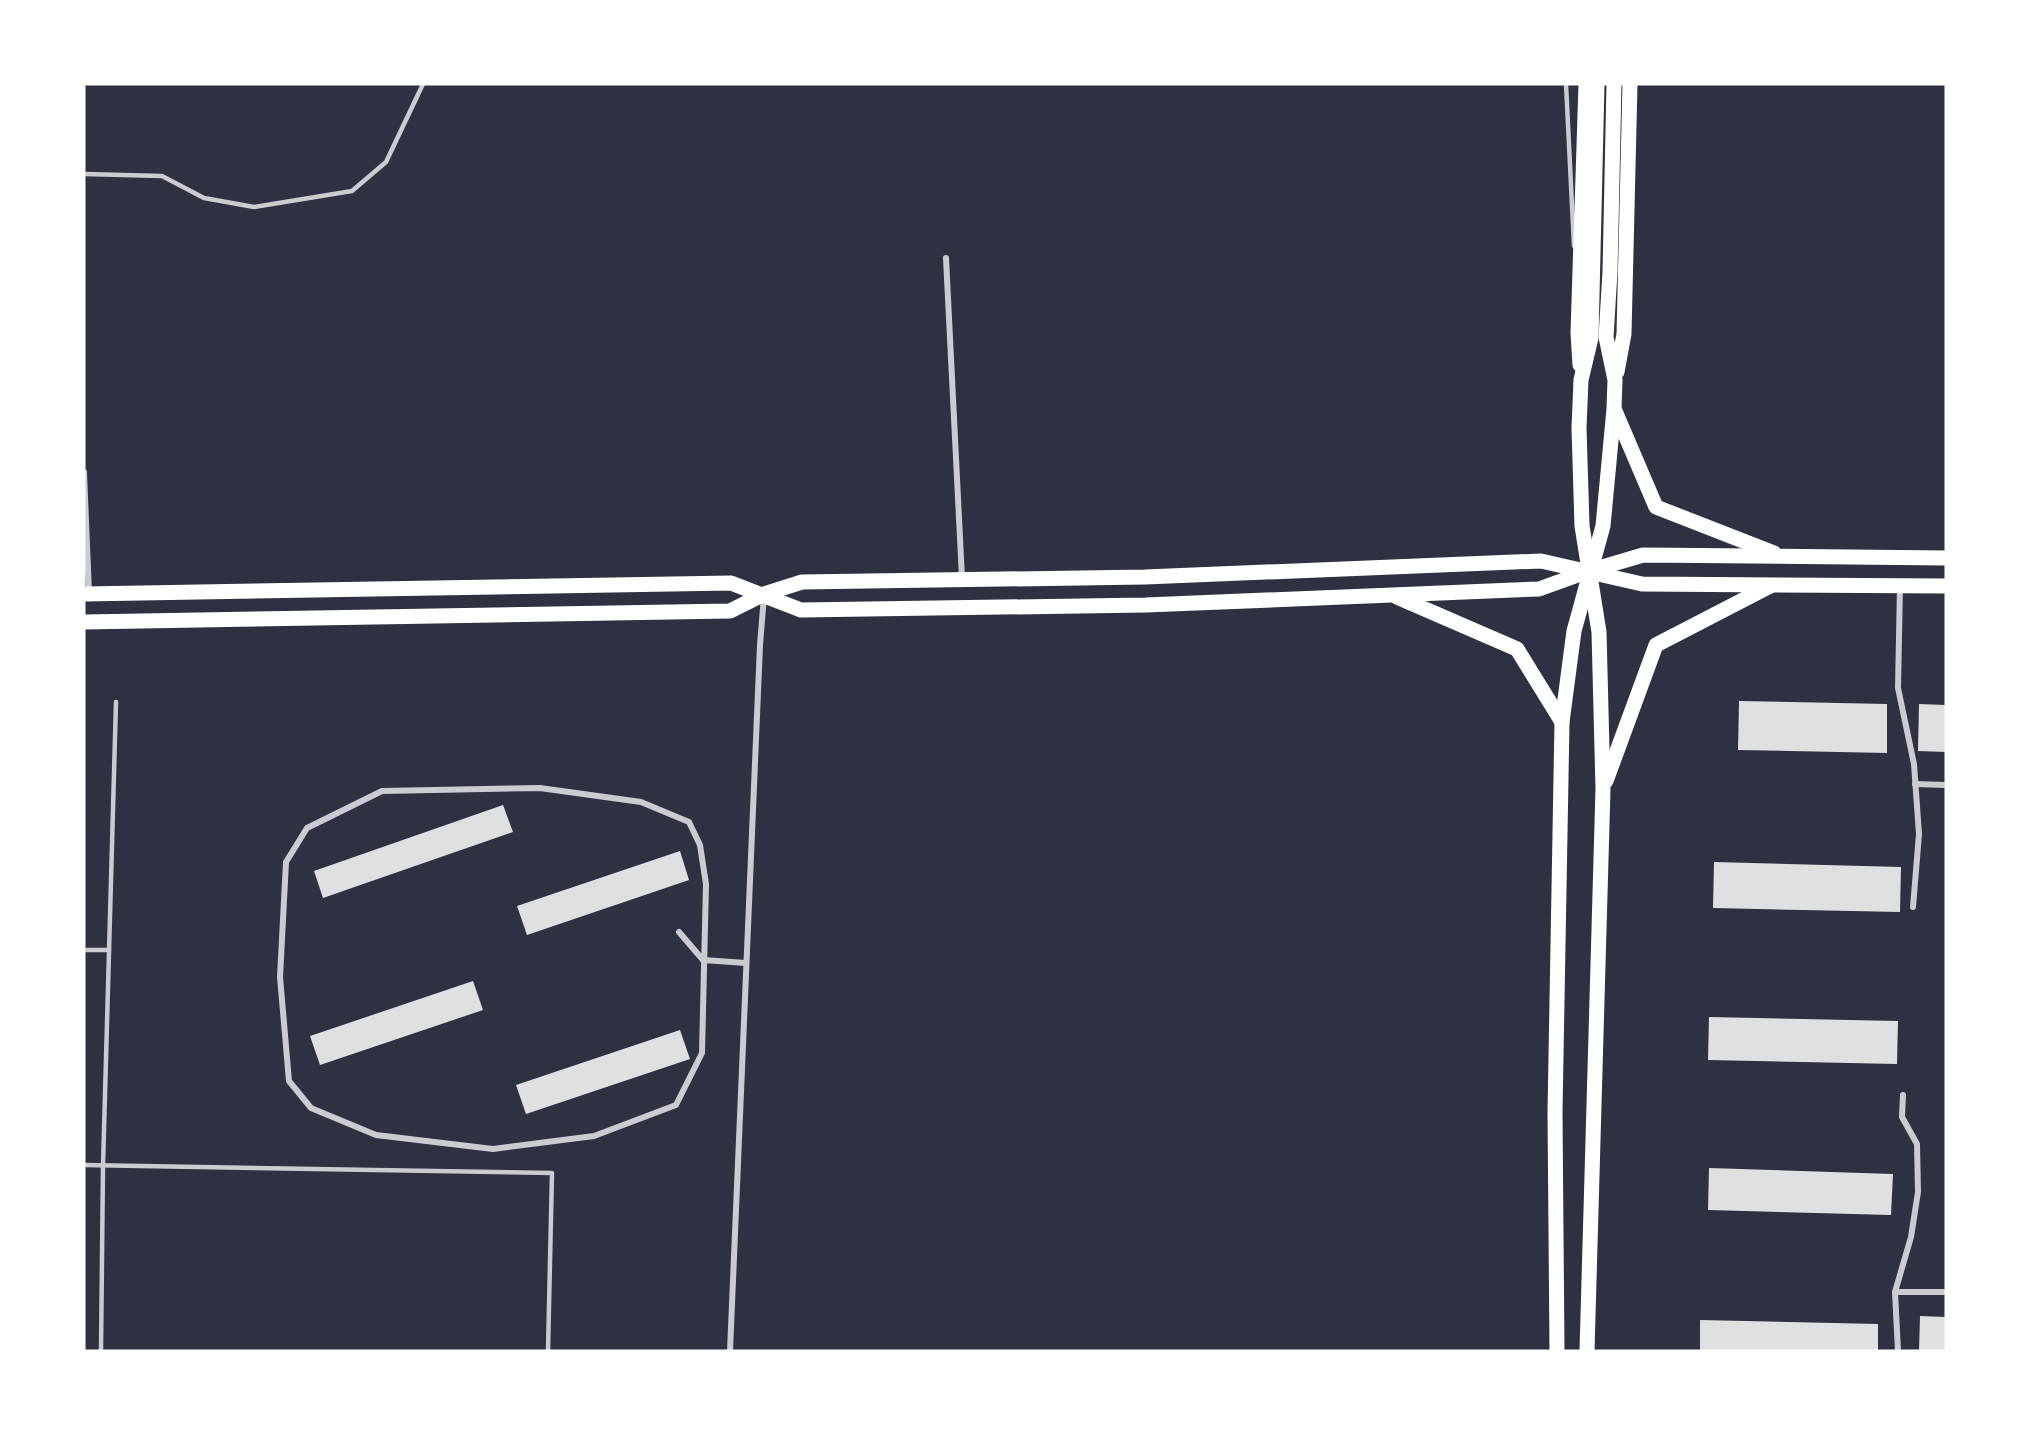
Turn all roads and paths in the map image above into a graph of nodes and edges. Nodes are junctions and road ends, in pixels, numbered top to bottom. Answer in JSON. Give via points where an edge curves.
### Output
{"nodes":[{"id":1,"x":423,"y":84,"type":"edge"},
{"id":2,"x":1566,"y":84,"type":"edge"},
{"id":3,"x":1586,"y":84,"type":"edge"},
{"id":4,"x":1597,"y":84,"type":"edge"},
{"id":5,"x":1614,"y":84,"type":"edge"},
{"id":6,"x":1630,"y":84,"type":"edge"},
{"id":7,"x":84,"y":174,"type":"edge"},
{"id":8,"x":946,"y":258,"type":"dead end"},
{"id":9,"x":1578,"y":333,"type":"junction"},
{"id":10,"x":1581,"y":380,"type":"junction"},
{"id":11,"x":1615,"y":380,"type":"junction"},
{"id":12,"x":1614,"y":409,"type":"junction"},
{"id":13,"x":84,"y":472,"type":"edge"},
{"id":14,"x":1782,"y":557,"type":"junction"},
{"id":15,"x":1946,"y":558,"type":"edge"},
{"id":16,"x":1589,"y":571,"type":"junction"},
{"id":17,"x":963,"y":579,"type":"junction"},
{"id":18,"x":1772,"y":585,"type":"junction"},
{"id":19,"x":1900,"y":586,"type":"junction"},
{"id":20,"x":1946,"y":586,"type":"edge"},
{"id":21,"x":86,"y":594,"type":"edge"},
{"id":22,"x":764,"y":594,"type":"junction"},
{"id":23,"x":1391,"y":595,"type":"junction"},
{"id":24,"x":84,"y":622,"type":"edge"},
{"id":25,"x":116,"y":702,"type":"dead end"},
{"id":26,"x":1562,"y":722,"type":"junction"},
{"id":27,"x":1915,"y":784,"type":"junction"},
{"id":28,"x":1946,"y":785,"type":"edge"},
{"id":29,"x":1603,"y":789,"type":"junction"},
{"id":30,"x":1913,"y":907,"type":"dead end"},
{"id":31,"x":679,"y":932,"type":"dead end"},
{"id":32,"x":84,"y":950,"type":"edge"},
{"id":33,"x":109,"y":950,"type":"junction"},
{"id":34,"x":703,"y":960,"type":"junction"},
{"id":35,"x":746,"y":963,"type":"junction"},
{"id":36,"x":1903,"y":1095,"type":"dead end"},
{"id":37,"x":84,"y":1165,"type":"edge"},
{"id":38,"x":103,"y":1166,"type":"junction"},
{"id":39,"x":1895,"y":1292,"type":"junction"},
{"id":40,"x":1946,"y":1292,"type":"edge"},
{"id":41,"x":101,"y":1351,"type":"edge"},
{"id":42,"x":548,"y":1351,"type":"edge"},
{"id":43,"x":730,"y":1351,"type":"edge"},
{"id":44,"x":1557,"y":1351,"type":"edge"},
{"id":45,"x":1587,"y":1351,"type":"edge"},
{"id":46,"x":1898,"y":1351,"type":"edge"}],
"edges":[{"from":1,"to":7,"type":"lane","via":[[386,162],[352,191],[254,207],[204,198],[162,176]]},
{"from":2,"to":9,"type":"lane"},
{"from":3,"to":9,"type":"main road"},
{"from":4,"to":10,"type":"main road","via":[[1591,338]]},
{"from":5,"to":11,"type":"main road","via":[[1606,337]]},
{"from":6,"to":11,"type":"main road","via":[[1624,334]]},
{"from":8,"to":17,"type":"street"},
{"from":9,"to":10,"type":"main road"},
{"from":10,"to":16,"type":"main road","via":[[1582,515]]},
{"from":11,"to":12,"type":"main road"},
{"from":12,"to":14,"type":"main road","via":[[1656,507]]},
{"from":12,"to":16,"type":"main road","via":[[1603,526]]},
{"from":13,"to":21,"type":"street"},
{"from":14,"to":15,"type":"main road"},
{"from":14,"to":16,"type":"main road","via":[[1643,555]]},
{"from":16,"to":17,"type":"main road","via":[[1541,561],[1145,577]]},
{"from":16,"to":18,"type":"main road","via":[[1642,584]]},
{"from":16,"to":23,"type":"main road","via":[[1539,589]]},
{"from":16,"to":26,"type":"main road","via":[[1574,631]]},
{"from":16,"to":29,"type":"main road","via":[[1599,632]]},
{"from":17,"to":22,"type":"main road","via":[[802,582]]},
{"from":18,"to":19,"type":"main road"},
{"from":18,"to":29,"type":"main road","via":[[1656,645]]},
{"from":19,"to":20,"type":"main road"},
{"from":19,"to":27,"type":"street","via":[[1898,688]]},
{"from":21,"to":22,"type":"main road","via":[[731,583]]},
{"from":22,"to":23,"type":"main road","via":[[801,610],[1146,605]]},
{"from":22,"to":24,"type":"main road","via":[[730,611]]},
{"from":22,"to":35,"type":"street"},
{"from":23,"to":26,"type":"main road","via":[[1517,649]]},
{"from":25,"to":33,"type":"lane"},
{"from":26,"to":44,"type":"main road","via":[[1555,1112]]},
{"from":27,"to":28,"type":"street"},
{"from":27,"to":30,"type":"street","via":[[1919,834]]},
{"from":29,"to":45,"type":"main road"},
{"from":31,"to":34,"type":"street"},
{"from":32,"to":33,"type":"lane"},
{"from":33,"to":38,"type":"lane"},
{"from":34,"to":34,"type":"street","via":[[706,885],[700,845],[688,822],[641,802],[540,788],[382,791],[307,828],[286,862],[280,977],[289,1081],[311,1108],[376,1135],[493,1149],[594,1136],[676,1105],[702,1053]]},
{"from":34,"to":35,"type":"street"},
{"from":35,"to":43,"type":"street"},
{"from":36,"to":39,"type":"street","via":[[1902,1117],[1917,1144],[1918,1192],[1911,1237]]},
{"from":37,"to":38,"type":"lane"},
{"from":38,"to":41,"type":"lane"},
{"from":38,"to":42,"type":"lane","via":[[552,1173]]},
{"from":39,"to":40,"type":"street"},
{"from":39,"to":46,"type":"street"}]}
